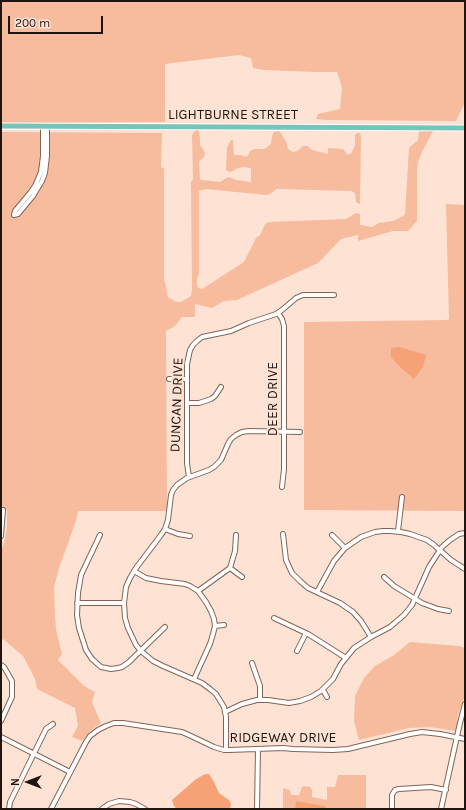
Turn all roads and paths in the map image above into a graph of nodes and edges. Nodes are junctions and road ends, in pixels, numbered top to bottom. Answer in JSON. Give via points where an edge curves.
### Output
{"nodes":[{"id":1,"x":1,"y":126,"type":"edge"},
{"id":2,"x":46,"y":126,"type":"junction"},
{"id":3,"x":465,"y":128,"type":"edge"},
{"id":4,"x":43,"y":173,"type":"junction"},
{"id":5,"x":334,"y":295,"type":"dead end"},
{"id":6,"x":278,"y":313,"type":"junction"},
{"id":7,"x":169,"y":379,"type":"dead end"},
{"id":8,"x":187,"y":379,"type":"junction"},
{"id":9,"x":221,"y":387,"type":"dead end"},
{"id":10,"x":187,"y":403,"type":"junction"},
{"id":11,"x":284,"y":432,"type":"junction"},
{"id":12,"x":300,"y":432,"type":"dead end"},
{"id":13,"x":189,"y":477,"type":"junction"},
{"id":14,"x":282,"y":487,"type":"dead end"},
{"id":15,"x":402,"y":497,"type":"dead end"},
{"id":16,"x":3,"y":510,"type":"dead end"},
{"id":17,"x":165,"y":529,"type":"junction"},
{"id":18,"x":398,"y":531,"type":"junction"},
{"id":19,"x":465,"y":533,"type":"edge"},
{"id":20,"x":283,"y":534,"type":"dead end"},
{"id":21,"x":100,"y":535,"type":"dead end"},
{"id":22,"x":236,"y":535,"type":"dead end"},
{"id":23,"x":332,"y":535,"type":"dead end"},
{"id":24,"x":1,"y":536,"type":"edge"},
{"id":25,"x":190,"y":536,"type":"dead end"},
{"id":26,"x":345,"y":548,"type":"junction"},
{"id":27,"x":440,"y":550,"type":"junction"},
{"id":28,"x":230,"y":568,"type":"junction"},
{"id":29,"x":465,"y":569,"type":"edge"},
{"id":30,"x":134,"y":571,"type":"junction"},
{"id":31,"x":384,"y":576,"type":"dead end"},
{"id":32,"x":242,"y":577,"type":"dead end"},
{"id":33,"x":198,"y":591,"type":"junction"},
{"id":34,"x":317,"y":592,"type":"junction"},
{"id":35,"x":415,"y":598,"type":"junction"},
{"id":36,"x":77,"y":603,"type":"junction"},
{"id":37,"x":124,"y":603,"type":"junction"},
{"id":38,"x":449,"y":611,"type":"dead end"},
{"id":39,"x":274,"y":618,"type":"dead end"},
{"id":40,"x":224,"y":625,"type":"dead end"},
{"id":41,"x":215,"y":626,"type":"junction"},
{"id":42,"x":165,"y":627,"type":"dead end"},
{"id":43,"x":306,"y":633,"type":"junction"},
{"id":44,"x":371,"y":637,"type":"junction"},
{"id":45,"x":141,"y":651,"type":"junction"},
{"id":46,"x":297,"y":651,"type":"dead end"},
{"id":47,"x":346,"y":658,"type":"junction"},
{"id":48,"x":252,"y":663,"type":"dead end"},
{"id":49,"x":1,"y":665,"type":"edge"},
{"id":50,"x":194,"y":679,"type":"junction"},
{"id":51,"x":323,"y":690,"type":"junction"},
{"id":52,"x":328,"y":698,"type":"dead end"},
{"id":53,"x":260,"y":700,"type":"junction"},
{"id":54,"x":465,"y":704,"type":"edge"},
{"id":55,"x":225,"y":712,"type":"junction"},
{"id":56,"x":1,"y":721,"type":"edge"},
{"id":57,"x":52,"y":724,"type":"dead end"},
{"id":58,"x":1,"y":738,"type":"edge"},
{"id":59,"x":457,"y":738,"type":"junction"},
{"id":60,"x":465,"y":739,"type":"edge"},
{"id":61,"x":258,"y":749,"type":"junction"},
{"id":62,"x":226,"y":750,"type":"junction"},
{"id":63,"x":34,"y":754,"type":"junction"},
{"id":64,"x":70,"y":772,"type":"junction"},
{"id":65,"x":446,"y":790,"type":"junction"},
{"id":66,"x":9,"y":809,"type":"edge"},
{"id":67,"x":51,"y":809,"type":"edge"},
{"id":68,"x":102,"y":809,"type":"edge"},
{"id":69,"x":145,"y":809,"type":"edge"},
{"id":70,"x":257,"y":809,"type":"edge"},
{"id":71,"x":392,"y":809,"type":"edge"},
{"id":72,"x":441,"y":809,"type":"edge"}],
"edges":[{"from":1,"to":2,"type":"main road","name":"LIGHTBURNE STREET"},
{"from":2,"to":3,"type":"main road","name":"LIGHTBURNE STREET"},
{"from":2,"to":4,"type":"street","via":[[43,130]]},
{"from":4,"to":4,"type":"street","via":[[15,211],[14,215],[18,214],[33,196],[42,181]]},
{"from":5,"to":6,"type":"street","name":"DUNCAN DRIVE","via":[[303,295]]},
{"from":6,"to":8,"type":"street","name":"DUNCAN DRIVE","via":[[238,329],[202,337],[190,350]]},
{"from":6,"to":11,"type":"street","name":"DEER DRIVE","via":[[284,326]]},
{"from":7,"to":8,"type":"street"},
{"from":8,"to":10,"type":"street","name":"DUNCAN DRIVE"},
{"from":9,"to":10,"type":"street","via":[[215,396],[206,401]]},
{"from":10,"to":13,"type":"street","name":"DUNCAN DRIVE"},
{"from":11,"to":12,"type":"street"},
{"from":11,"to":13,"type":"street","via":[[242,432],[231,439],[221,460],[214,467]]},
{"from":11,"to":14,"type":"street","name":"DEER DRIVE"},
{"from":13,"to":17,"type":"street","via":[[182,480],[173,490]]},
{"from":15,"to":18,"type":"street"},
{"from":16,"to":24,"type":"street"},
{"from":17,"to":25,"type":"street"},
{"from":17,"to":30,"type":"street"},
{"from":18,"to":26,"type":"street","via":[[368,534]]},
{"from":18,"to":27,"type":"street","via":[[418,537]]},
{"from":19,"to":27,"type":"street","via":[[455,536]]},
{"from":20,"to":34,"type":"street","via":[[289,569],[304,585]]},
{"from":21,"to":36,"type":"street","via":[[81,575]]},
{"from":22,"to":28,"type":"street"},
{"from":23,"to":26,"type":"street"},
{"from":26,"to":34,"type":"street","via":[[334,561]]},
{"from":27,"to":29,"type":"street"},
{"from":27,"to":35,"type":"street"},
{"from":28,"to":32,"type":"street"},
{"from":28,"to":33,"type":"street"},
{"from":30,"to":33,"type":"street","via":[[146,578],[185,584]]},
{"from":30,"to":37,"type":"street","via":[[126,587]]},
{"from":31,"to":35,"type":"street","via":[[394,586]]},
{"from":33,"to":41,"type":"street","via":[[211,611]]},
{"from":34,"to":44,"type":"street","via":[[353,612]]},
{"from":35,"to":38,"type":"street","via":[[428,606]]},
{"from":35,"to":44,"type":"street","via":[[400,620]]},
{"from":36,"to":37,"type":"street"},
{"from":36,"to":45,"type":"street","via":[[83,643],[89,656],[101,667],[118,668]]},
{"from":37,"to":45,"type":"street","via":[[128,628]]},
{"from":39,"to":43,"type":"street"},
{"from":40,"to":41,"type":"street"},
{"from":41,"to":50,"type":"street"},
{"from":42,"to":45,"type":"street"},
{"from":43,"to":46,"type":"street"},
{"from":43,"to":47,"type":"street"},
{"from":44,"to":47,"type":"street","via":[[359,644]]},
{"from":45,"to":50,"type":"street","via":[[160,665]]},
{"from":47,"to":51,"type":"street"},
{"from":48,"to":53,"type":"street","via":[[260,686]]},
{"from":49,"to":56,"type":"street","via":[[12,681],[12,697]]},
{"from":50,"to":55,"type":"street","via":[[216,694]]},
{"from":51,"to":52,"type":"street"},
{"from":51,"to":53,"type":"street","via":[[295,702]]},
{"from":53,"to":55,"type":"street"},
{"from":54,"to":59,"type":"street"},
{"from":55,"to":62,"type":"street"},
{"from":57,"to":63,"type":"street","via":[[46,729]]},
{"from":58,"to":63,"type":"street"},
{"from":59,"to":60,"type":"street","name":"RIDGEWAY DRIVE"},
{"from":59,"to":61,"type":"street","name":"RIDGEWAY DRIVE","via":[[422,732],[348,749]]},
{"from":59,"to":65,"type":"street"},
{"from":61,"to":62,"type":"street","name":"RIDGEWAY DRIVE"},
{"from":61,"to":70,"type":"street"},
{"from":62,"to":64,"type":"street","name":"RIDGEWAY DRIVE","via":[[182,732],[114,723],[90,736]]},
{"from":63,"to":64,"type":"street"},
{"from":63,"to":66,"type":"street"},
{"from":64,"to":67,"type":"street"},
{"from":65,"to":71,"type":"street","via":[[399,788],[392,795]]},
{"from":65,"to":72,"type":"street"},
{"from":68,"to":69,"type":"street","via":[[119,801],[130,802]]}]}
